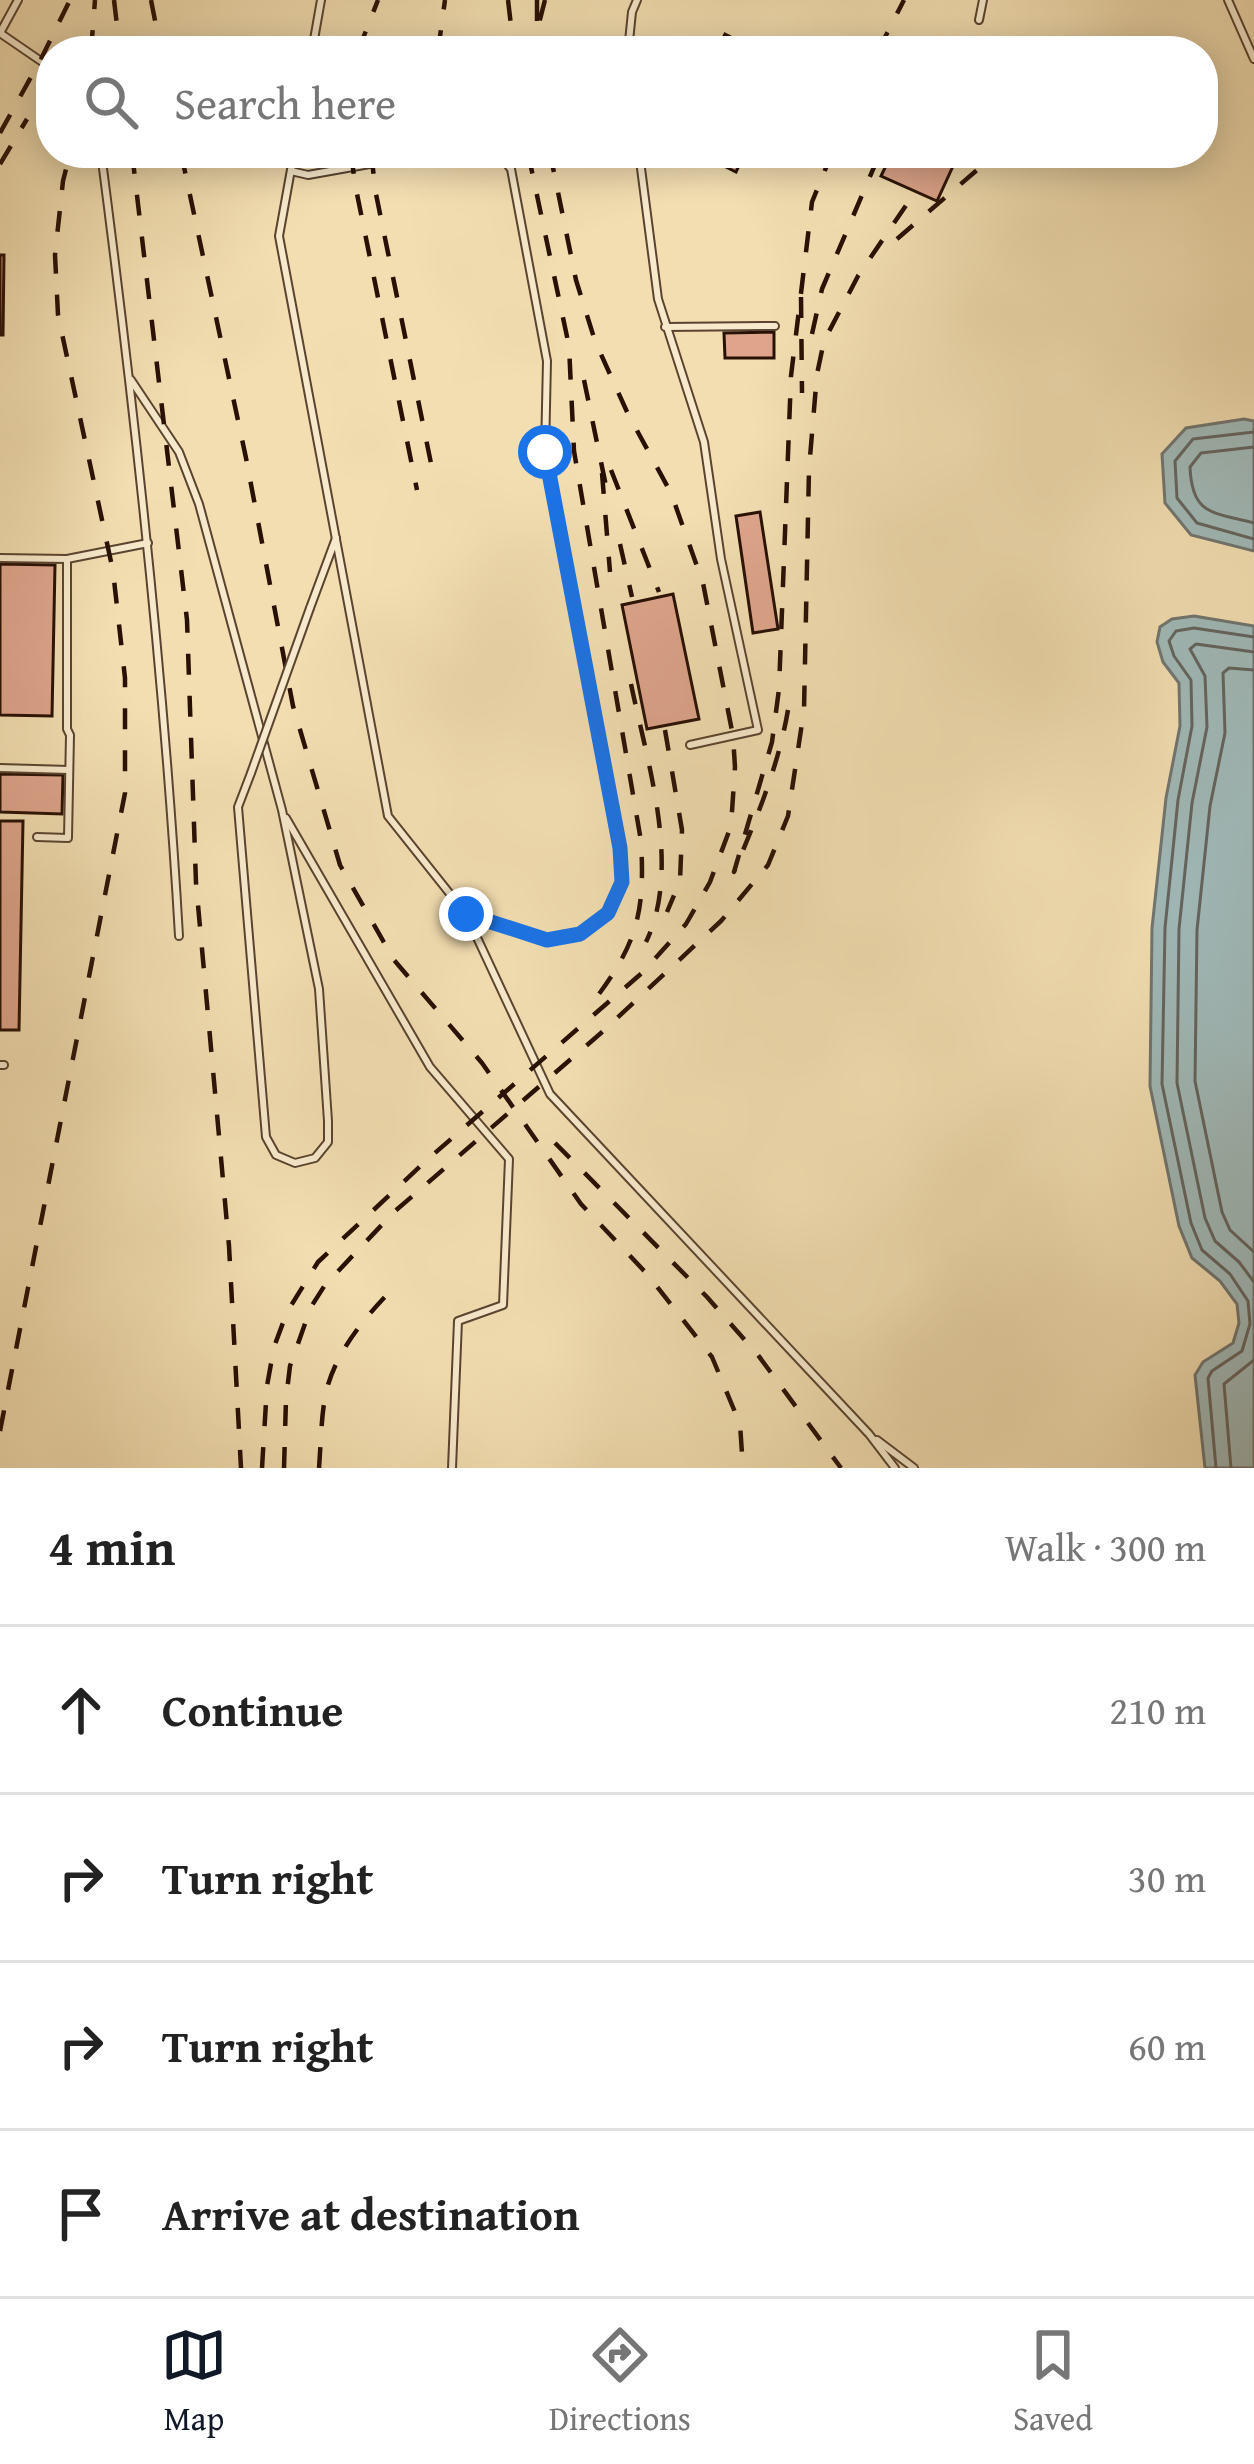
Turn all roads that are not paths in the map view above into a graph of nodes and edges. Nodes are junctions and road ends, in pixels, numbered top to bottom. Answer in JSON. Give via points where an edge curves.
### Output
{"nodes":[{"id":1,"x":19,"y":0,"type":"edge"},
{"id":2,"x":321,"y":0,"type":"edge"},
{"id":3,"x":637,"y":0,"type":"edge"},
{"id":4,"x":982,"y":0,"type":"edge"},
{"id":5,"x":1228,"y":0,"type":"edge"},
{"id":6,"x":979,"y":20,"type":"dead end"},
{"id":7,"x":0,"y":33,"type":"edge"},
{"id":8,"x":315,"y":36,"type":"edge"},
{"id":9,"x":630,"y":36,"type":"edge"},
{"id":10,"x":36,"y":58,"type":"edge"},
{"id":11,"x":1254,"y":59,"type":"edge"},
{"id":12,"x":102,"y":168,"type":"edge"},
{"id":13,"x":292,"y":168,"type":"edge"},
{"id":14,"x":350,"y":168,"type":"edge"},
{"id":15,"x":510,"y":168,"type":"edge"},
{"id":16,"x":641,"y":168,"type":"edge"},
{"id":17,"x":291,"y":171,"type":"junction"},
{"id":18,"x":775,"y":326,"type":"dead end"},
{"id":19,"x":665,"y":327,"type":"junction"},
{"id":20,"x":130,"y":380,"type":"junction"},
{"id":21,"x":336,"y":538,"type":"junction"},
{"id":22,"x":148,"y":544,"type":"junction"},
{"id":23,"x":0,"y":558,"type":"edge"},
{"id":24,"x":67,"y":559,"type":"junction"},
{"id":25,"x":690,"y":745,"type":"dead end"},
{"id":26,"x":0,"y":769,"type":"edge"},
{"id":27,"x":69,"y":770,"type":"junction"},
{"id":28,"x":281,"y":810,"type":"junction"},
{"id":29,"x":37,"y":838,"type":"dead end"},
{"id":30,"x":466,"y":914,"type":"junction"},
{"id":31,"x":179,"y":936,"type":"dead end"},
{"id":32,"x":869,"y":1434,"type":"junction"},
{"id":33,"x":452,"y":1468,"type":"edge"},
{"id":34,"x":896,"y":1468,"type":"edge"},
{"id":35,"x":914,"y":1468,"type":"edge"}],
"edges":[{"from":1,"to":7,"type":"lane"},
{"from":2,"to":8,"type":"lane"},
{"from":3,"to":9,"type":"lane"},
{"from":4,"to":6,"type":"lane"},
{"from":5,"to":11,"type":"lane"},
{"from":7,"to":10,"type":"lane"},
{"from":12,"to":20,"type":"lane"},
{"from":13,"to":17,"type":"lane"},
{"from":14,"to":17,"type":"lane"},
{"from":15,"to":30,"type":"lane","via":[[547,361],[545,452],[622,882],[608,913],[580,934],[547,940]]},
{"from":16,"to":19,"type":"lane"},
{"from":17,"to":21,"type":"lane","via":[[279,236]]},
{"from":18,"to":19,"type":"lane"},
{"from":19,"to":25,"type":"lane","via":[[704,442],[758,730]]},
{"from":20,"to":22,"type":"lane"},
{"from":20,"to":28,"type":"lane","via":[[179,452],[199,504]]},
{"from":21,"to":28,"type":"lane","bridge":true,"via":[[238,807],[266,1137],[276,1155],[295,1163],[315,1158],[328,1142],[328,1121],[319,988]]},
{"from":21,"to":30,"type":"lane","via":[[388,816]]},
{"from":22,"to":24,"type":"lane"},
{"from":22,"to":31,"type":"lane"},
{"from":23,"to":24,"type":"lane"},
{"from":24,"to":27,"type":"lane"},
{"from":26,"to":27,"type":"lane"},
{"from":27,"to":29,"type":"lane","via":[[68,838]]},
{"from":28,"to":33,"type":"lane","via":[[430,1067],[508,1160],[503,1306],[458,1321]]},
{"from":30,"to":32,"type":"lane","via":[[550,1094]]},
{"from":32,"to":34,"type":"lane"},
{"from":32,"to":35,"type":"lane"}]}
